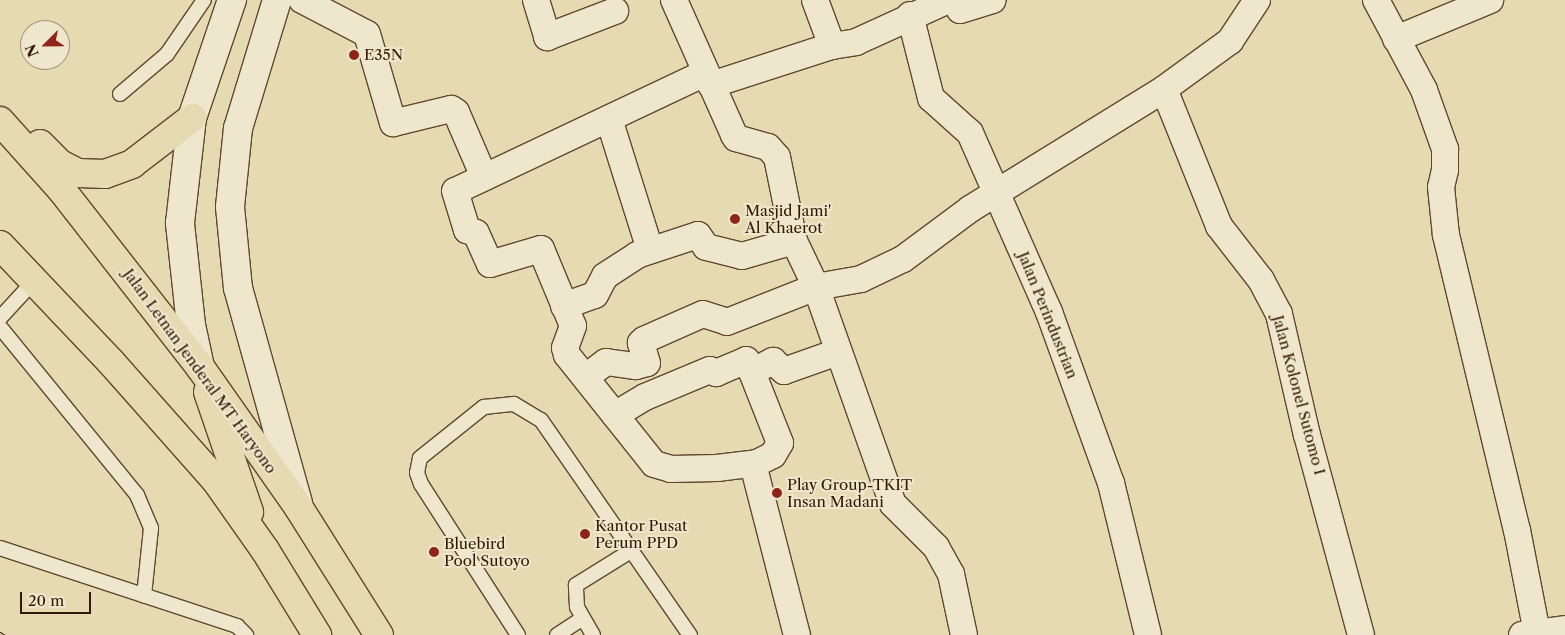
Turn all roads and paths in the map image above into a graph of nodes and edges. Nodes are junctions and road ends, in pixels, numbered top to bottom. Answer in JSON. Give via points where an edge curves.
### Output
{"nodes":[{"id":1,"x":204,"y":0,"type":"edge"},
{"id":2,"x":232,"y":0,"type":"edge"},
{"id":3,"x":277,"y":0,"type":"edge"},
{"id":4,"x":536,"y":0,"type":"edge"},
{"id":5,"x":674,"y":0,"type":"edge"},
{"id":6,"x":815,"y":0,"type":"edge"},
{"id":7,"x":948,"y":0,"type":"edge"},
{"id":8,"x":955,"y":0,"type":"edge"},
{"id":9,"x":992,"y":0,"type":"edge"},
{"id":10,"x":1257,"y":0,"type":"edge"},
{"id":11,"x":1376,"y":0,"type":"edge"},
{"id":12,"x":1490,"y":0,"type":"edge"},
{"id":13,"x":308,"y":2,"type":"edge"},
{"id":14,"x":615,"y":11,"type":"dead end"},
{"id":15,"x":910,"y":15,"type":"junction"},
{"id":16,"x":1396,"y":39,"type":"junction"},
{"id":17,"x":832,"y":46,"type":"junction"},
{"id":18,"x":708,"y":79,"type":"junction"},
{"id":19,"x":1164,"y":89,"type":"junction"},
{"id":20,"x":120,"y":94,"type":"dead end"},
{"id":21,"x":0,"y":104,"type":"edge"},
{"id":22,"x":192,"y":118,"type":"junction"},
{"id":23,"x":609,"y":119,"type":"junction"},
{"id":24,"x":0,"y":122,"type":"edge"},
{"id":25,"x":484,"y":177,"type":"junction"},
{"id":26,"x":998,"y":192,"type":"junction"},
{"id":27,"x":794,"y":241,"type":"junction"},
{"id":28,"x":0,"y":244,"type":"edge"},
{"id":29,"x":650,"y":250,"type":"junction"},
{"id":30,"x":35,"y":280,"type":"junction"},
{"id":31,"x":816,"y":287,"type":"junction"},
{"id":32,"x":564,"y":306,"type":"junction"},
{"id":33,"x":0,"y":318,"type":"edge"},
{"id":34,"x":0,"y":327,"type":"edge"},
{"id":35,"x":838,"y":352,"type":"junction"},
{"id":36,"x":200,"y":367,"type":"junction"},
{"id":37,"x":752,"y":372,"type":"junction"},
{"id":38,"x":586,"y":376,"type":"junction"},
{"id":39,"x":616,"y":415,"type":"junction"},
{"id":40,"x":753,"y":464,"type":"junction"},
{"id":41,"x":299,"y":508,"type":"junction"},
{"id":42,"x":0,"y":548,"type":"edge"},
{"id":43,"x":265,"y":550,"type":"junction"},
{"id":44,"x":630,"y":552,"type":"junction"},
{"id":45,"x":144,"y":596,"type":"junction"},
{"id":46,"x":582,"y":619,"type":"junction"},
{"id":47,"x":1544,"y":633,"type":"edge"},
{"id":48,"x":246,"y":635,"type":"edge"},
{"id":49,"x":317,"y":635,"type":"edge"},
{"id":50,"x":379,"y":635,"type":"edge"},
{"id":51,"x":518,"y":635,"type":"edge"},
{"id":52,"x":558,"y":635,"type":"edge"},
{"id":53,"x":593,"y":635,"type":"edge"},
{"id":54,"x":690,"y":635,"type":"edge"},
{"id":55,"x":797,"y":635,"type":"edge"},
{"id":56,"x":964,"y":635,"type":"edge"},
{"id":57,"x":1148,"y":635,"type":"edge"},
{"id":58,"x":1361,"y":635,"type":"edge"}],
"edges":[{"from":1,"to":20,"type":"lane","via":[[167,54]]},
{"from":2,"to":22,"type":"street"},
{"from":3,"to":41,"type":"street","via":[[238,128],[230,207],[238,288]]},
{"from":4,"to":14,"type":"street","via":[[547,37]]},
{"from":5,"to":18,"type":"street"},
{"from":6,"to":17,"type":"street"},
{"from":7,"to":15,"type":"street"},
{"from":8,"to":9,"type":"street","via":[[960,10]]},
{"from":10,"to":19,"type":"street","via":[[1230,40]]},
{"from":11,"to":16,"type":"street"},
{"from":12,"to":16,"type":"street"},
{"from":13,"to":25,"type":"street","via":[[367,34],[393,123],[451,109],[456,112]]},
{"from":15,"to":17,"type":"street","via":[[856,42]]},
{"from":15,"to":26,"type":"street","name":"Jalan Perindustrian","via":[[931,98],[964,126]]},
{"from":16,"to":47,"type":"street","via":[[1424,90],[1445,149],[1441,187],[1446,235]]},
{"from":17,"to":18,"type":"street"},
{"from":18,"to":23,"type":"street"},
{"from":18,"to":27,"type":"street","via":[[736,138],[768,147],[776,157]]},
{"from":19,"to":26,"type":"street"},
{"from":19,"to":58,"type":"street","name":"Jalan Kolonel Sutomo I","via":[[1219,226],[1260,280],[1279,314],[1307,435]]},
{"from":21,"to":22,"type":"main road","via":[[60,164],[78,173],[105,174],[132,164]]},
{"from":22,"to":36,"type":"street","via":[[180,223],[191,325]]},
{"from":23,"to":25,"type":"street"},
{"from":23,"to":29,"type":"street"},
{"from":24,"to":36,"type":"main road","name":"Jalan Letnan Jenderal MT Haryono","via":[[61,189]]},
{"from":25,"to":32,"type":"street","via":[[454,191],[468,232],[476,234],[490,264],[541,249]]},
{"from":26,"to":31,"type":"street","via":[[903,259],[861,279]]},
{"from":26,"to":57,"type":"street","name":"Jalan Perindustrian","via":[[1049,312],[1111,483]]},
{"from":27,"to":29,"type":"street","via":[[742,256],[706,247],[698,235]]},
{"from":27,"to":31,"type":"street"},
{"from":28,"to":30,"type":"main road"},
{"from":29,"to":32,"type":"street","via":[[605,276],[595,295]]},
{"from":30,"to":33,"type":"lane"},
{"from":30,"to":43,"type":"main road","via":[[217,482]]},
{"from":31,"to":35,"type":"street"},
{"from":31,"to":38,"type":"street","via":[[727,322],[703,314],[644,340],[641,343],[646,363],[636,366],[606,362]]},
{"from":32,"to":38,"type":"street","via":[[574,330],[565,348]]},
{"from":34,"to":45,"type":"lane","via":[[137,496],[151,528]]},
{"from":35,"to":37,"type":"street","via":[[784,371],[773,361]]},
{"from":35,"to":56,"type":"street","via":[[893,504],[936,547],[951,574]]},
{"from":36,"to":41,"type":"main road","name":"Jalan Letnan Jenderal MT Haryono"},
{"from":36,"to":43,"type":"main road"},
{"from":37,"to":39,"type":"street","via":[[746,360],[716,373],[710,370],[645,397]]},
{"from":37,"to":40,"type":"street","via":[[780,445],[773,455]]},
{"from":38,"to":39,"type":"street"},
{"from":39,"to":40,"type":"street","via":[[654,464],[671,469],[694,469]]},
{"from":40,"to":55,"type":"street"},
{"from":41,"to":50,"type":"main road","name":"Jalan Letnan Jenderal MT Haryono"},
{"from":42,"to":45,"type":"lane"},
{"from":43,"to":49,"type":"main road"},
{"from":44,"to":46,"type":"lane","via":[[576,585],[577,607]]},
{"from":44,"to":51,"type":"lane","via":[[541,420],[514,404],[484,407],[420,458],[417,472],[421,484]]},
{"from":44,"to":54,"type":"lane"},
{"from":45,"to":48,"type":"lane","via":[[237,626]]},
{"from":46,"to":52,"type":"lane"},
{"from":46,"to":53,"type":"lane"}]}
